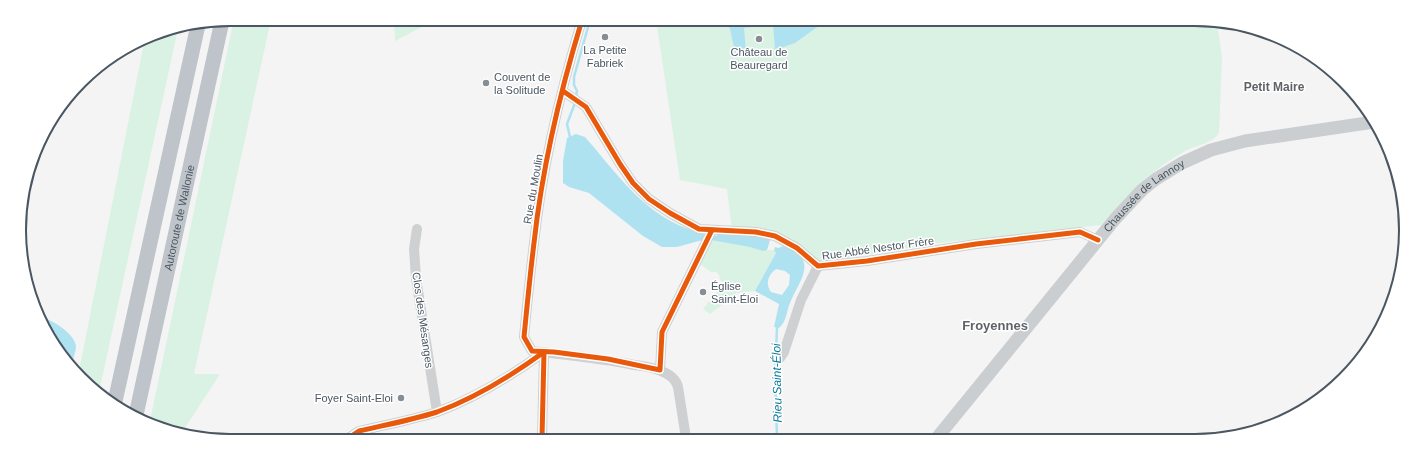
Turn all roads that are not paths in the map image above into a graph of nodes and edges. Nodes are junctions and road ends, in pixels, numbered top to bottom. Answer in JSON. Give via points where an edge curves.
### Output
{"nodes":[{"id":1,"x":221,"y":26,"type":"edge"},
{"id":2,"x":580,"y":26,"type":"edge"},
{"id":3,"x":197,"y":29,"type":"edge"},
{"id":4,"x":563,"y":92,"type":"junction"},
{"id":5,"x":1369,"y":123,"type":"edge"},
{"id":6,"x":417,"y":229,"type":"dead end"},
{"id":7,"x":710,"y":235,"type":"junction"},
{"id":8,"x":1098,"y":240,"type":"junction"},
{"id":9,"x":818,"y":266,"type":"junction"},
{"id":10,"x":544,"y":352,"type":"junction"},
{"id":11,"x":780,"y":358,"type":"dead end"},
{"id":12,"x":660,"y":370,"type":"junction"},
{"id":13,"x":116,"y":399,"type":"edge"},
{"id":14,"x":137,"y":411,"type":"edge"},
{"id":15,"x":437,"y":412,"type":"junction"},
{"id":16,"x":354,"y":434,"type":"edge"},
{"id":17,"x":542,"y":434,"type":"edge"},
{"id":18,"x":685,"y":434,"type":"edge"},
{"id":19,"x":939,"y":434,"type":"edge"}],
"edges":[{"from":1,"to":14,"type":"highway","name":"Autoroute de Wallonie"},
{"from":2,"to":4,"type":"street","name":"Rue du Moulin"},
{"from":3,"to":13,"type":"highway","name":"Autoroute de Wallonie"},
{"from":4,"to":7,"type":"street","name":"Rue Abbé Nestor Frère","via":[[586,107],[633,183],[649,199]]},
{"from":4,"to":10,"type":"street","name":"Rue du Moulin","via":[[534,242],[524,337],[532,351]]},
{"from":5,"to":8,"type":"main road","name":"Chaussée de Lannoy","via":[[1245,141],[1196,156],[1168,171],[1142,190]]},
{"from":6,"to":15,"type":"street","name":"Clos des Mésanges","via":[[414,248],[416,278]]},
{"from":7,"to":9,"type":"street","name":"Rue Abbé Nestor Frère","via":[[756,232],[775,236],[797,248]]},
{"from":7,"to":12,"type":"street","via":[[662,332]]},
{"from":8,"to":9,"type":"street","name":"Rue Abbé Nestor Frère","via":[[1080,232]]},
{"from":8,"to":19,"type":"main road","name":"Chaussée de Lannoy"},
{"from":9,"to":11,"type":"street","name":"Rue Abbé Nestor Frère","via":[[801,300]]},
{"from":10,"to":12,"type":"street","via":[[608,359]]},
{"from":10,"to":15,"type":"street","via":[[521,369],[475,395]]},
{"from":10,"to":17,"type":"street"},
{"from":12,"to":18,"type":"street","via":[[678,384]]},
{"from":15,"to":16,"type":"street"}]}
